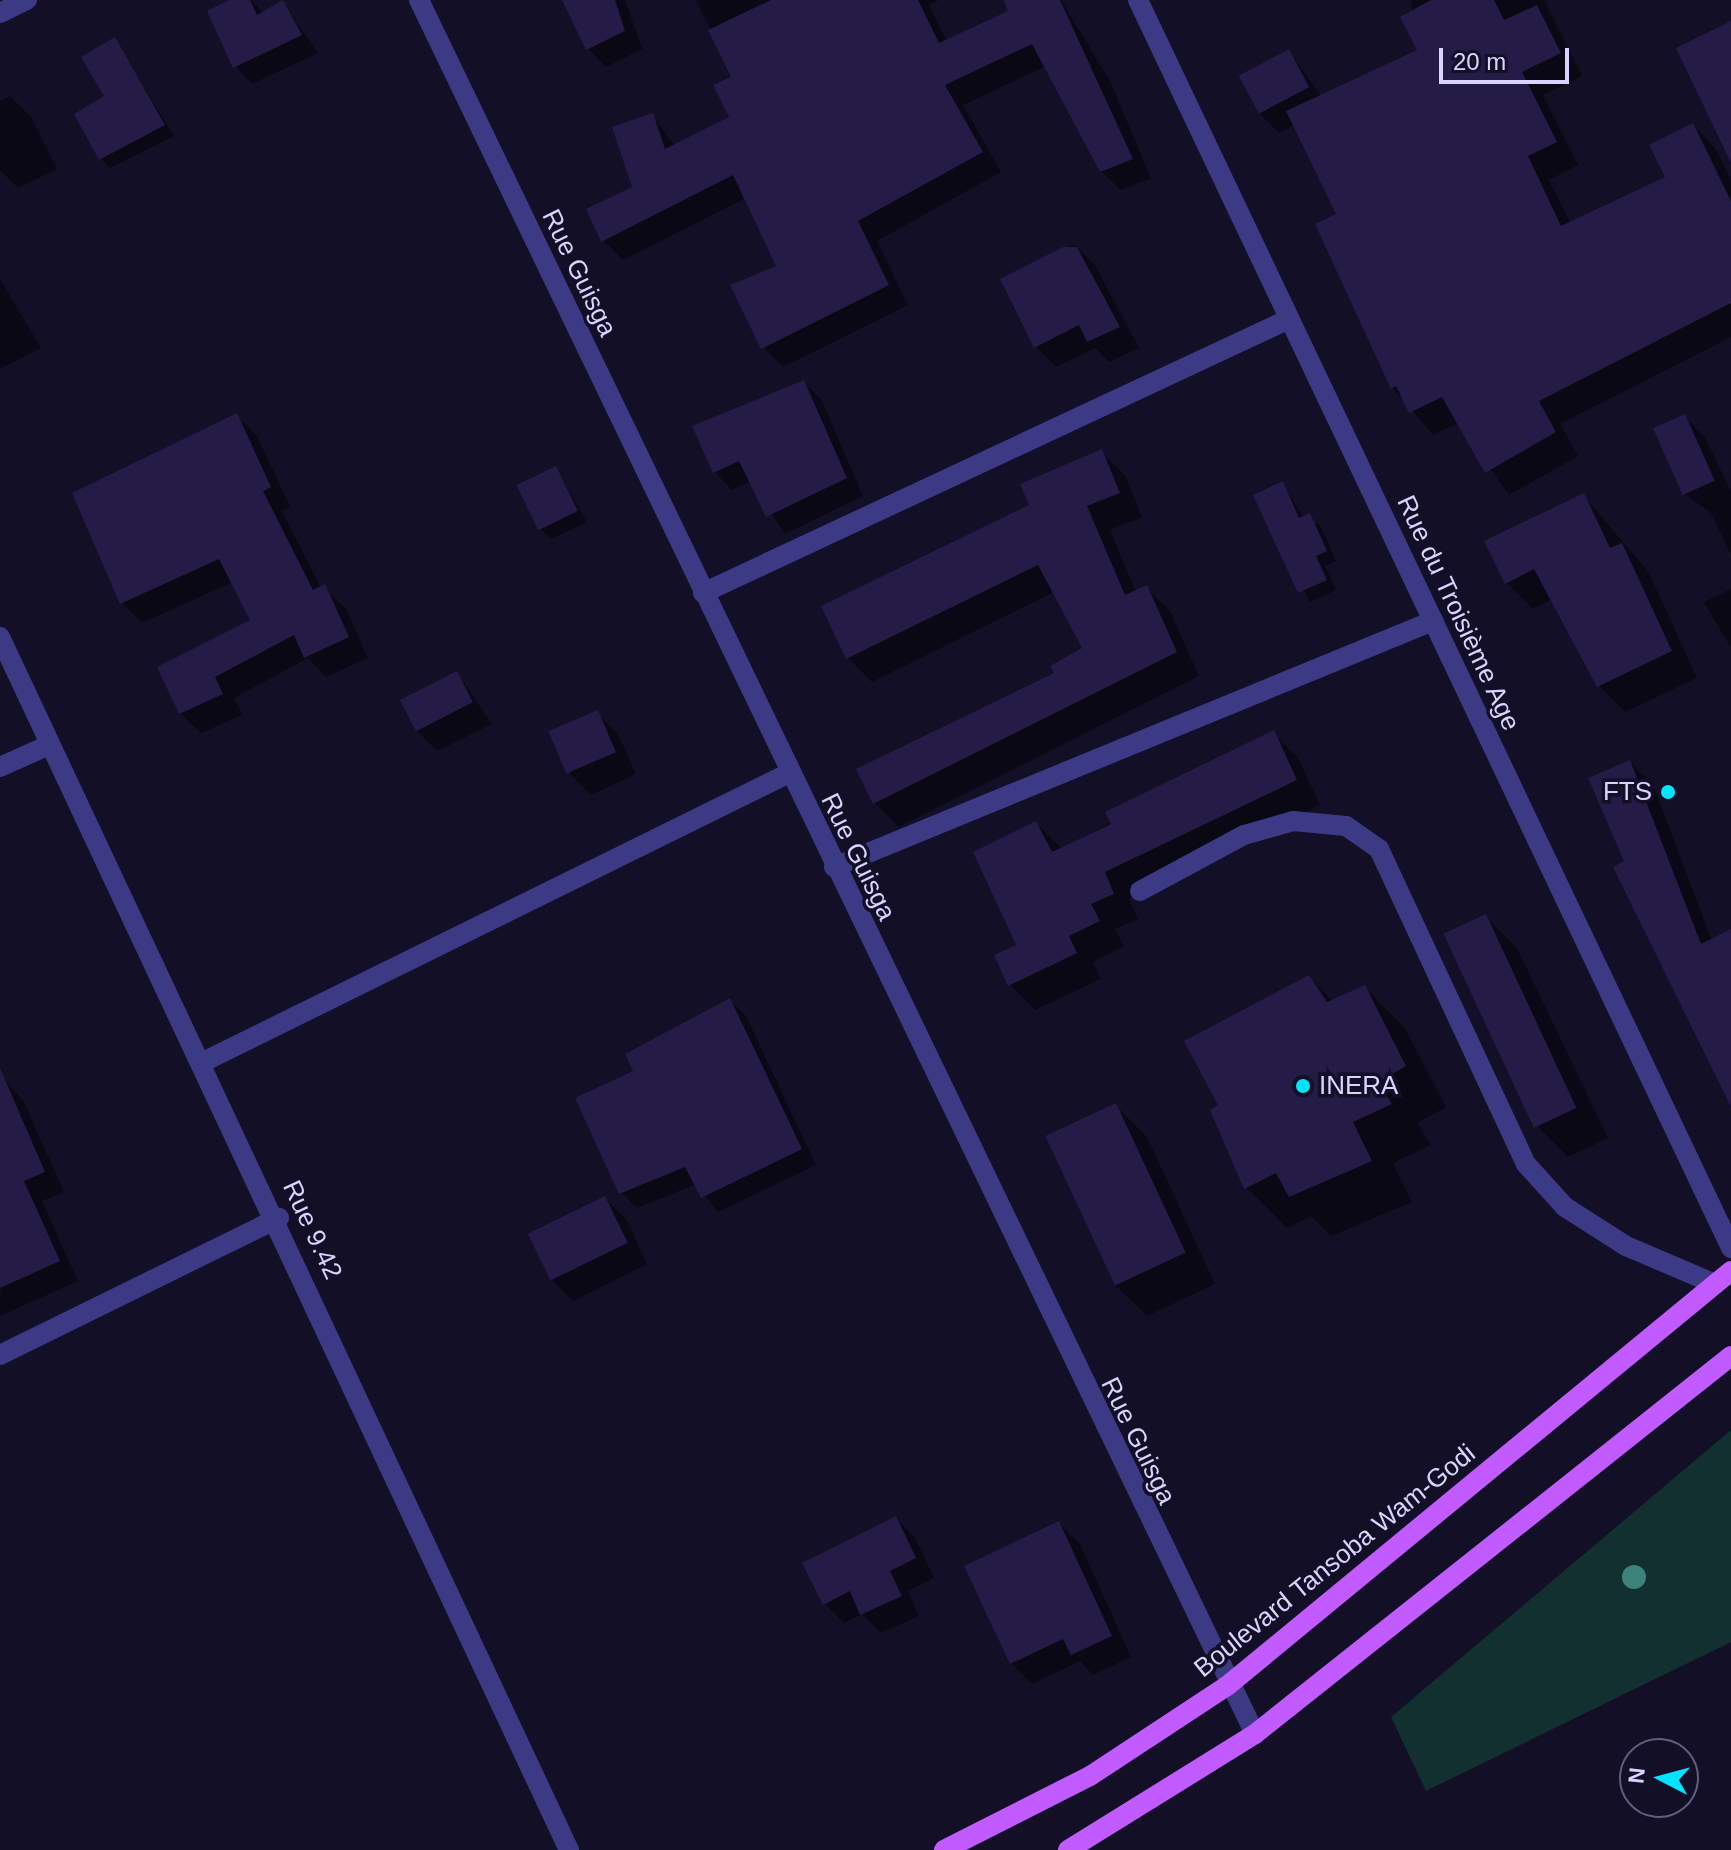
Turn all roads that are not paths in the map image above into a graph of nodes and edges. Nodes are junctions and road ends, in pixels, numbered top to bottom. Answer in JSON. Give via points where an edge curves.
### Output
{"nodes":[{"id":1,"x":27,"y":0,"type":"edge"},
{"id":2,"x":419,"y":0,"type":"edge"},
{"id":3,"x":1138,"y":0,"type":"edge"},
{"id":4,"x":0,"y":13,"type":"edge"},
{"id":5,"x":1289,"y":319,"type":"junction"},
{"id":6,"x":703,"y":593,"type":"junction"},
{"id":7,"x":1433,"y":621,"type":"junction"},
{"id":8,"x":0,"y":637,"type":"edge"},
{"id":9,"x":49,"y":745,"type":"junction"},
{"id":10,"x":0,"y":767,"type":"edge"},
{"id":11,"x":789,"y":773,"type":"junction"},
{"id":12,"x":834,"y":867,"type":"junction"},
{"id":13,"x":1140,"y":891,"type":"dead end"},
{"id":14,"x":203,"y":1062,"type":"junction"},
{"id":15,"x":279,"y":1218,"type":"junction"},
{"id":16,"x":1731,"y":1248,"type":"edge"},
{"id":17,"x":1723,"y":1278,"type":"edge"},
{"id":18,"x":0,"y":1355,"type":"edge"},
{"id":19,"x":1731,"y":1356,"type":"edge"},
{"id":20,"x":1227,"y":1686,"type":"junction"},
{"id":21,"x":1255,"y":1734,"type":"junction"},
{"id":22,"x":569,"y":1850,"type":"edge"},
{"id":23,"x":944,"y":1850,"type":"edge"},
{"id":24,"x":1068,"y":1850,"type":"edge"}],
"edges":[{"from":1,"to":4,"type":"street"},
{"from":2,"to":6,"type":"street","name":"Rue Guisga"},
{"from":3,"to":5,"type":"street","name":"Rue du Troisième Age"},
{"from":5,"to":6,"type":"street"},
{"from":5,"to":7,"type":"street","name":"Rue du Troisième Age"},
{"from":6,"to":11,"type":"street","name":"Rue Guisga"},
{"from":7,"to":12,"type":"street"},
{"from":7,"to":16,"type":"street","name":"Rue du Troisième Age"},
{"from":8,"to":9,"type":"street","name":"Rue 9.42"},
{"from":9,"to":10,"type":"street"},
{"from":9,"to":14,"type":"street","name":"Rue 9.42"},
{"from":11,"to":12,"type":"street","name":"Rue Guisga"},
{"from":11,"to":14,"type":"street"},
{"from":12,"to":20,"type":"street","name":"Rue Guisga"},
{"from":13,"to":17,"type":"street","via":[[1244,835],[1293,821],[1346,826],[1379,849],[1526,1164],[1565,1207],[1626,1246]]},
{"from":14,"to":15,"type":"street","name":"Rue 9.42"},
{"from":15,"to":18,"type":"street"},
{"from":15,"to":22,"type":"street","name":"Rue 9.42"},
{"from":17,"to":20,"type":"main road","name":"Boulevard Tansoba Wam-Godi"},
{"from":19,"to":21,"type":"main road"},
{"from":20,"to":21,"type":"street","name":"Rue Guisga"},
{"from":20,"to":23,"type":"main road","name":"Boulevard Tansoba Wam-Godi","via":[[1090,1776]]},
{"from":21,"to":24,"type":"main road"}]}
